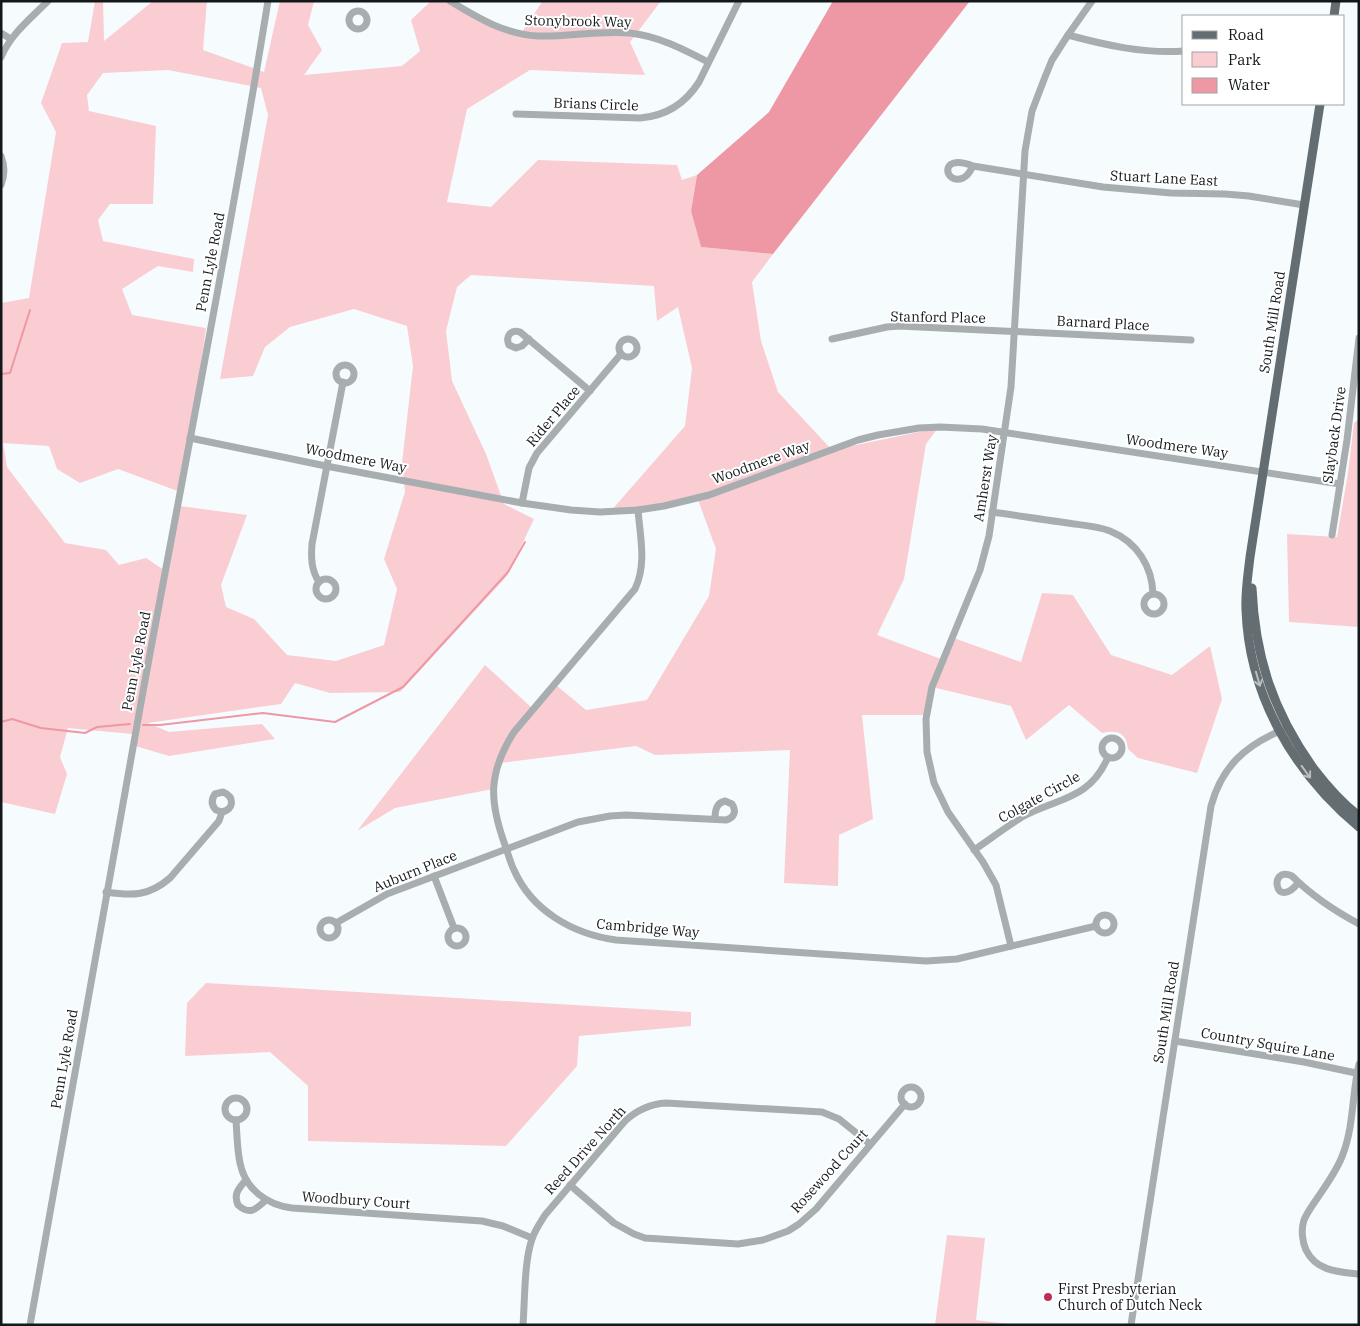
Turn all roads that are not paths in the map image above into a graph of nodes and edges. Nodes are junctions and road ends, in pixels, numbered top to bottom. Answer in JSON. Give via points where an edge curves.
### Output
{"nodes":[{"id":1,"x":48,"y":1,"type":"edge"},
{"id":2,"x":268,"y":1,"type":"edge"},
{"id":3,"x":363,"y":1,"type":"edge"},
{"id":4,"x":450,"y":1,"type":"edge"},
{"id":5,"x":739,"y":1,"type":"edge"},
{"id":6,"x":1092,"y":1,"type":"edge"},
{"id":7,"x":1336,"y":1,"type":"edge"},
{"id":8,"x":360,"y":10,"type":"dead end"},
{"id":9,"x":1334,"y":15,"type":"edge"},
{"id":10,"x":1,"y":33,"type":"edge"},
{"id":11,"x":1068,"y":35,"type":"junction"},
{"id":12,"x":11,"y":39,"type":"junction"},
{"id":13,"x":1182,"y":51,"type":"edge"},
{"id":14,"x":1,"y":57,"type":"edge"},
{"id":15,"x":708,"y":62,"type":"junction"},
{"id":16,"x":1320,"y":105,"type":"edge"},
{"id":17,"x":516,"y":114,"type":"dead end"},
{"id":18,"x":1,"y":156,"type":"edge"},
{"id":19,"x":973,"y":166,"type":"dead end"},
{"id":20,"x":1023,"y":174,"type":"junction"},
{"id":21,"x":1,"y":185,"type":"edge"},
{"id":22,"x":1304,"y":205,"type":"junction"},
{"id":23,"x":1014,"y":332,"type":"junction"},
{"id":24,"x":1359,"y":338,"type":"edge"},
{"id":25,"x":832,"y":339,"type":"dead end"},
{"id":26,"x":529,"y":340,"type":"dead end"},
{"id":27,"x":1190,"y":340,"type":"dead end"},
{"id":28,"x":621,"y":354,"type":"dead end"},
{"id":29,"x":342,"y":382,"type":"dead end"},
{"id":30,"x":590,"y":390,"type":"junction"},
{"id":31,"x":1350,"y":412,"type":"junction"},
{"id":32,"x":1359,"y":413,"type":"edge"},
{"id":33,"x":1005,"y":433,"type":"junction"},
{"id":34,"x":190,"y":438,"type":"junction"},
{"id":35,"x":326,"y":466,"type":"junction"},
{"id":36,"x":1263,"y":472,"type":"junction"},
{"id":37,"x":1340,"y":484,"type":"junction"},
{"id":38,"x":522,"y":502,"type":"junction"},
{"id":39,"x":638,"y":510,"type":"junction"},
{"id":40,"x":992,"y":512,"type":"junction"},
{"id":41,"x":1332,"y":535,"type":"dead end"},
{"id":42,"x":319,"y":582,"type":"dead end"},
{"id":43,"x":1153,"y":594,"type":"dead end"},
{"id":44,"x":1283,"y":730,"type":"junction"},
{"id":45,"x":1108,"y":757,"type":"dead end"},
{"id":46,"x":222,"y":812,"type":"dead end"},
{"id":47,"x":1359,"y":816,"type":"edge"},
{"id":48,"x":716,"y":819,"type":"dead end"},
{"id":49,"x":1359,"y":827,"type":"edge"},
{"id":50,"x":506,"y":849,"type":"junction"},
{"id":51,"x":974,"y":850,"type":"junction"},
{"id":52,"x":434,"y":876,"type":"junction"},
{"id":53,"x":1298,"y":882,"type":"dead end"},
{"id":54,"x":106,"y":892,"type":"junction"},
{"id":55,"x":336,"y":923,"type":"dead end"},
{"id":56,"x":1359,"y":924,"type":"edge"},
{"id":57,"x":1096,"y":926,"type":"dead end"},
{"id":58,"x":454,"y":928,"type":"dead end"},
{"id":59,"x":1011,"y":946,"type":"junction"},
{"id":60,"x":1176,"y":1041,"type":"junction"},
{"id":61,"x":1359,"y":1064,"type":"edge"},
{"id":62,"x":1356,"y":1073,"type":"junction"},
{"id":63,"x":905,"y":1104,"type":"dead end"},
{"id":64,"x":236,"y":1120,"type":"dead end"},
{"id":65,"x":870,"y":1144,"type":"junction"},
{"id":66,"x":246,"y":1180,"type":"junction"},
{"id":67,"x":570,"y":1185,"type":"junction"},
{"id":68,"x":266,"y":1200,"type":"junction"},
{"id":69,"x":532,"y":1238,"type":"junction"},
{"id":70,"x":1359,"y":1274,"type":"edge"},
{"id":71,"x":30,"y":1325,"type":"edge"},
{"id":72,"x":523,"y":1325,"type":"edge"},
{"id":73,"x":1131,"y":1325,"type":"edge"}],
"edges":[{"from":1,"to":12,"type":"street"},
{"from":2,"to":34,"type":"street","name":"Penn Lyle Road"},
{"from":3,"to":8,"type":"street"},
{"from":4,"to":15,"type":"street","name":"Stonybrook Way","via":[[508,31],[538,36],[631,33],[661,40]]},
{"from":5,"to":15,"type":"street","name":"Brians Circle"},
{"from":6,"to":11,"type":"street","name":"Amherst Way"},
{"from":7,"to":9,"type":"main road"},
{"from":10,"to":12,"type":"street"},
{"from":11,"to":13,"type":"street","via":[[1112,46]]},
{"from":11,"to":20,"type":"street","name":"Amherst Way","via":[[1052,60],[1035,102],[1027,133]]},
{"from":12,"to":14,"type":"street"},
{"from":15,"to":17,"type":"street","name":"Brians Circle","via":[[687,98],[659,115],[640,118]]},
{"from":16,"to":22,"type":"main road","name":"South Mill Road"},
{"from":18,"to":21,"type":"street","via":[[4,172]]},
{"from":19,"to":20,"type":"street","name":"Stuart Lane East"},
{"from":20,"to":22,"type":"street","name":"Stuart Lane East","via":[[1137,191],[1226,194]]},
{"from":20,"to":23,"type":"street","name":"Amherst Way"},
{"from":22,"to":36,"type":"main road","name":"South Mill Road"},
{"from":23,"to":25,"type":"street","name":"Stanford Place","via":[[899,326]]},
{"from":23,"to":27,"type":"street","name":"Barnard Place"},
{"from":23,"to":33,"type":"street","name":"Amherst Way"},
{"from":24,"to":31,"type":"street","name":"Slayback Drive"},
{"from":26,"to":30,"type":"street"},
{"from":28,"to":30,"type":"street","name":"Rider Place"},
{"from":29,"to":35,"type":"street"},
{"from":30,"to":38,"type":"street","name":"Rider Place","via":[[537,453],[529,468]]},
{"from":31,"to":32,"type":"street"},
{"from":31,"to":37,"type":"street","name":"Slayback Drive"},
{"from":33,"to":36,"type":"street","name":"Woodmere Way"},
{"from":33,"to":39,"type":"street","name":"Woodmere Way","via":[[940,427],[878,435],[709,495]]},
{"from":33,"to":40,"type":"street","name":"Amherst Way"},
{"from":34,"to":35,"type":"street","name":"Woodmere Way"},
{"from":34,"to":54,"type":"street","name":"Penn Lyle Road"},
{"from":35,"to":38,"type":"street","name":"Woodmere Way"},
{"from":35,"to":42,"type":"street","via":[[312,544],[314,575]]},
{"from":36,"to":37,"type":"street","name":"Woodmere Way"},
{"from":36,"to":44,"type":"main road","name":"South Mill Road","via":[[1246,589],[1246,612],[1258,678],[1267,705]]},
{"from":37,"to":41,"type":"street","name":"Slayback Drive"},
{"from":38,"to":39,"type":"street","name":"Woodmere Way","via":[[578,511]]},
{"from":39,"to":50,"type":"street","name":"Cambridge Way","via":[[643,563],[635,589],[514,732],[500,757],[494,780],[494,806]]},
{"from":40,"to":43,"type":"street","via":[[1101,529],[1120,536],[1142,557],[1151,575]]},
{"from":40,"to":51,"type":"street","name":"Amherst Way","via":[[982,560],[932,688],[926,719],[927,752],[934,783],[948,812]]},
{"from":44,"to":47,"type":"main road","via":[[1329,788]]},
{"from":44,"to":49,"type":"main road","one_way":true,"via":[[1299,762],[1323,793]]},
{"from":44,"to":60,"type":"street","name":"South Mill Road","via":[[1242,753],[1225,772],[1214,794]]},
{"from":45,"to":51,"type":"street","name":"Colgate Circle","via":[[1094,780],[1078,793],[1021,818]]},
{"from":46,"to":54,"type":"street","via":[[219,821],[162,884],[134,895]]},
{"from":48,"to":50,"type":"street","name":"Auburn Place","via":[[610,816],[578,822]]},
{"from":50,"to":52,"type":"street","name":"Auburn Place"},
{"from":50,"to":59,"type":"street","name":"Cambridge Way","via":[[521,883],[539,905],[561,922],[601,938],[926,961],[957,959]]},
{"from":51,"to":59,"type":"street","name":"Amherst Way","via":[[996,885]]},
{"from":52,"to":55,"type":"street","name":"Auburn Place","via":[[387,894]]},
{"from":52,"to":58,"type":"street"},
{"from":53,"to":56,"type":"street"},
{"from":54,"to":71,"type":"street","name":"Penn Lyle Road"},
{"from":57,"to":59,"type":"street","name":"Cambridge Way"},
{"from":60,"to":62,"type":"street","name":"Country Squire Lane"},
{"from":60,"to":73,"type":"street","name":"South Mill Road"},
{"from":61,"to":62,"type":"street"},
{"from":62,"to":70,"type":"street","via":[[1350,1127],[1343,1155],[1307,1214],[1302,1237],[1307,1252],[1319,1265],[1334,1271]]},
{"from":63,"to":65,"type":"street","name":"Rosewood Court"},
{"from":64,"to":66,"type":"street","name":"Woodbury Court","via":[[240,1162]]},
{"from":65,"to":67,"type":"street","name":"Reed Drive North","via":[[839,1119],[822,1112],[658,1103],[632,1115]]},
{"from":65,"to":67,"type":"street","name":"Rosewood Court","via":[[809,1216],[788,1231],[751,1243],[645,1238],[614,1223]]},
{"from":66,"to":68,"type":"street","name":"Woodbury Court"},
{"from":66,"to":68,"type":"street","via":[[237,1191],[238,1205],[250,1211]]},
{"from":67,"to":69,"type":"street","name":"Reed Drive North","via":[[545,1215]]},
{"from":68,"to":69,"type":"street","name":"Woodbury Court","via":[[292,1208],[482,1221]]},
{"from":69,"to":72,"type":"street","name":"Reed Drive North","via":[[527,1262]]}]}
